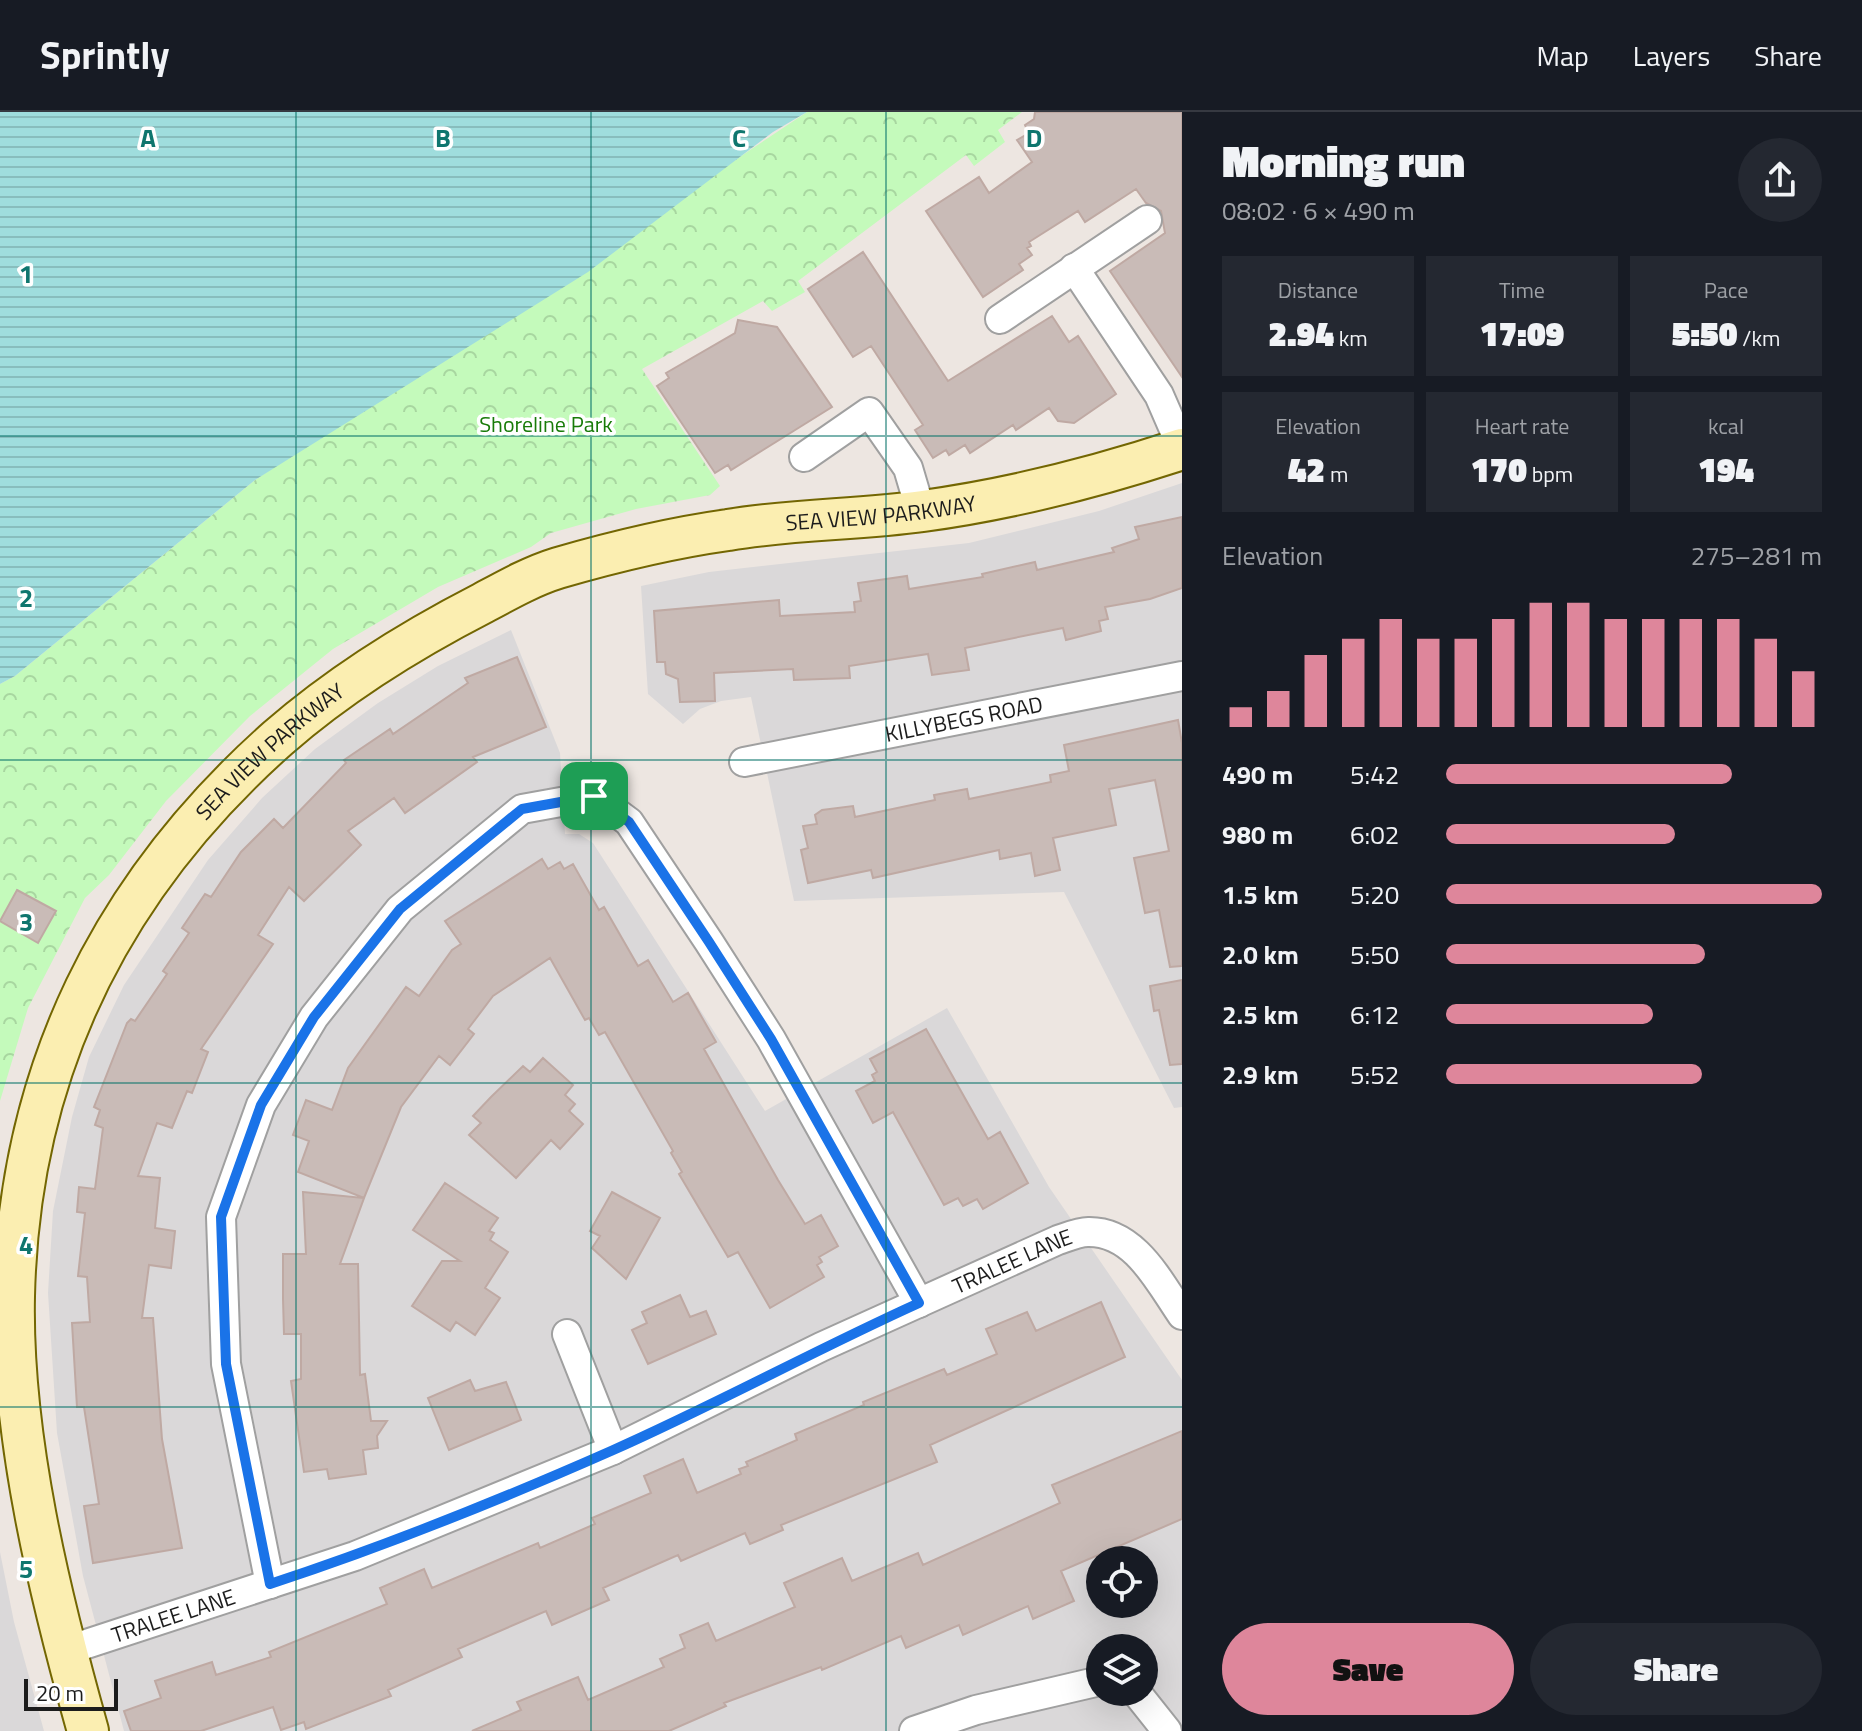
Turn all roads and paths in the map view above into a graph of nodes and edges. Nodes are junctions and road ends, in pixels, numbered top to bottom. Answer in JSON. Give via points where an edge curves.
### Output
{"nodes":[{"id":1,"x":1147,"y":220,"type":"dead end"},
{"id":2,"x":1074,"y":268,"type":"junction"},
{"id":3,"x":1000,"y":319,"type":"dead end"},
{"id":4,"x":1182,"y":448,"type":"edge"},
{"id":5,"x":804,"y":457,"type":"dead end"},
{"id":6,"x":921,"y":512,"type":"junction"},
{"id":7,"x":1182,"y":676,"type":"edge"},
{"id":8,"x":744,"y":762,"type":"dead end"},
{"id":9,"x":9,"y":1217,"type":"edge"},
{"id":10,"x":919,"y":1303,"type":"junction"},
{"id":11,"x":1182,"y":1315,"type":"edge"},
{"id":12,"x":567,"y":1334,"type":"dead end"},
{"id":13,"x":613,"y":1450,"type":"junction"},
{"id":14,"x":270,"y":1584,"type":"junction"},
{"id":15,"x":65,"y":1651,"type":"junction"},
{"id":16,"x":1086,"y":1684,"type":"edge"},
{"id":17,"x":1147,"y":1706,"type":"edge"},
{"id":18,"x":88,"y":1731,"type":"edge"},
{"id":19,"x":914,"y":1731,"type":"edge"},
{"id":20,"x":1167,"y":1731,"type":"edge"}],
"edges":[{"from":1,"to":2,"type":"street"},
{"from":2,"to":3,"type":"street"},
{"from":2,"to":4,"type":"street","via":[[1159,395]]},
{"from":4,"to":6,"type":"street","name":"SEA VIEW PARKWAY","via":[[1093,478]]},
{"from":5,"to":6,"type":"street","via":[[869,412],[908,468]]},
{"from":6,"to":9,"type":"street","name":"SEA VIEW PARKWAY","via":[[729,529],[551,570],[409,641],[318,703],[230,781],[159,865],[103,951],[61,1039]]},
{"from":7,"to":8,"type":"street","name":"KILLYBEGS ROAD"},
{"from":9,"to":15,"type":"street","name":"SEA VIEW PARKWAY","via":[[19,1388],[35,1510]]},
{"from":10,"to":11,"type":"street","name":"TRALEE LANE","via":[[1058,1240],[1088,1232],[1119,1238],[1139,1255]]},
{"from":10,"to":13,"type":"street","name":"TRALEE LANE"},
{"from":10,"to":14,"type":"street","via":[[771,1039],[629,822],[594,796],[522,809],[400,909],[314,1017],[261,1105],[221,1217],[226,1364]]},
{"from":12,"to":13,"type":"street"},
{"from":13,"to":14,"type":"street","name":"TRALEE LANE","via":[[355,1556]]},
{"from":14,"to":15,"type":"street","name":"TRALEE LANE"},
{"from":15,"to":18,"type":"street","name":"SEA VIEW PARKWAY"},
{"from":16,"to":19,"type":"street","via":[[976,1710]]},
{"from":17,"to":20,"type":"street"}]}
